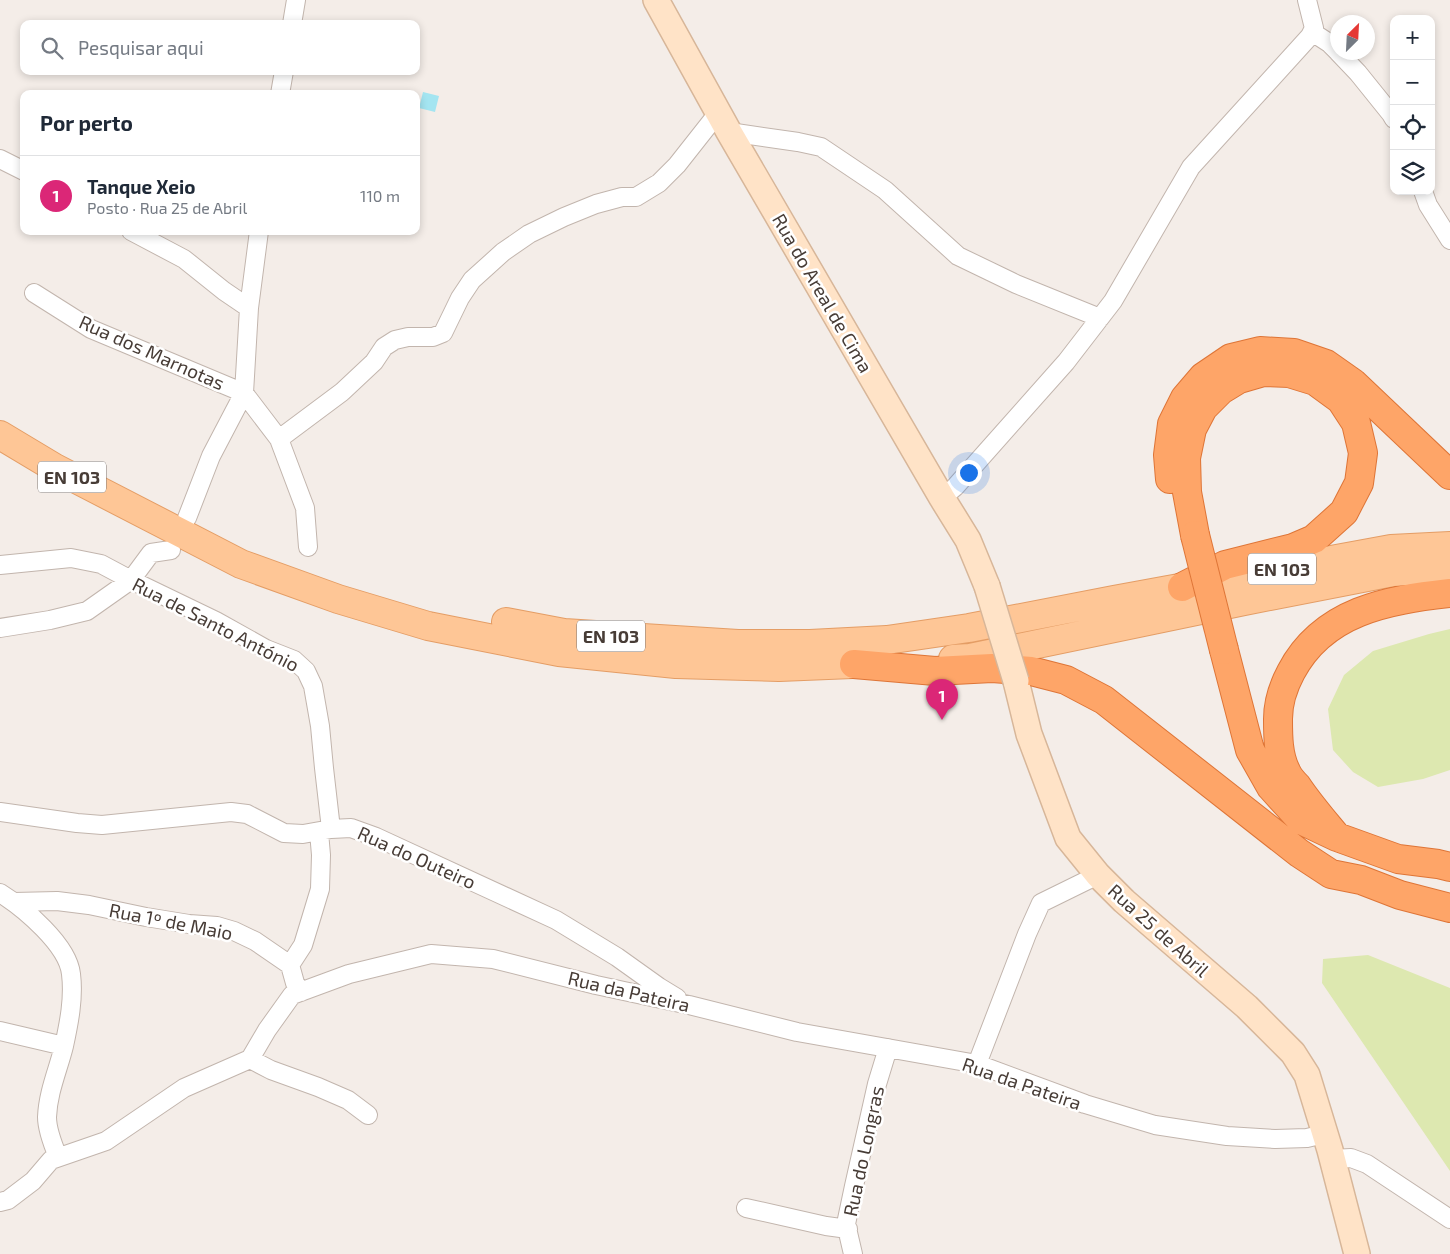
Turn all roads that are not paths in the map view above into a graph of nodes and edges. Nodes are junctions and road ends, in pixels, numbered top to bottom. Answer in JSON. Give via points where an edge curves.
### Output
{"nodes":[{"id":1,"x":296,"y":0,"type":"edge"},
{"id":2,"x":656,"y":0,"type":"edge"},
{"id":3,"x":1307,"y":0,"type":"edge"},
{"id":4,"x":293,"y":20,"type":"edge"},
{"id":5,"x":1312,"y":32,"type":"junction"},
{"id":6,"x":1330,"y":45,"type":"edge"},
{"id":7,"x":1346,"y":60,"type":"edge"},
{"id":8,"x":283,"y":75,"type":"edge"},
{"id":9,"x":281,"y":90,"type":"edge"},
{"id":10,"x":1390,"y":112,"type":"edge"},
{"id":11,"x":724,"y":123,"type":"junction"},
{"id":12,"x":0,"y":160,"type":"edge"},
{"id":13,"x":20,"y":169,"type":"edge"},
{"id":14,"x":1425,"y":195,"type":"edge"},
{"id":15,"x":139,"y":235,"type":"edge"},
{"id":16,"x":258,"y":235,"type":"edge"},
{"id":17,"x":1450,"y":240,"type":"edge"},
{"id":18,"x":34,"y":293,"type":"dead end"},
{"id":19,"x":249,"y":308,"type":"junction"},
{"id":20,"x":1100,"y":318,"type":"junction"},
{"id":21,"x":244,"y":393,"type":"junction"},
{"id":22,"x":0,"y":435,"type":"edge"},
{"id":23,"x":279,"y":439,"type":"junction"},
{"id":24,"x":1450,"y":475,"type":"edge"},
{"id":25,"x":942,"y":498,"type":"junction"},
{"id":26,"x":146,"y":516,"type":"junction"},
{"id":27,"x":187,"y":518,"type":"dead end"},
{"id":28,"x":1187,"y":538,"type":"junction"},
{"id":29,"x":1450,"y":546,"type":"edge"},
{"id":30,"x":308,"y":547,"type":"dead end"},
{"id":31,"x":171,"y":550,"type":"dead end"},
{"id":32,"x":0,"y":566,"type":"edge"},
{"id":33,"x":1450,"y":568,"type":"edge"},
{"id":34,"x":131,"y":580,"type":"junction"},
{"id":35,"x":987,"y":586,"type":"joint"},
{"id":36,"x":1182,"y":587,"type":"junction"},
{"id":37,"x":1450,"y":593,"type":"edge"},
{"id":38,"x":0,"y":628,"type":"edge"},
{"id":39,"x":1215,"y":652,"type":"junction"},
{"id":40,"x":854,"y":664,"type":"junction"},
{"id":41,"x":0,"y":812,"type":"edge"},
{"id":42,"x":325,"y":830,"type":"junction"},
{"id":43,"x":1337,"y":837,"type":"junction"},
{"id":44,"x":1448,"y":863,"type":"edge"},
{"id":45,"x":1098,"y":874,"type":"junction"},
{"id":46,"x":1360,"y":880,"type":"junction"},
{"id":47,"x":7,"y":898,"type":"edge"},
{"id":48,"x":1450,"y":909,"type":"edge"},
{"id":49,"x":290,"y":965,"type":"junction"},
{"id":50,"x":301,"y":992,"type":"junction"},
{"id":51,"x":689,"y":1005,"type":"junction"},
{"id":52,"x":0,"y":1032,"type":"edge"},
{"id":53,"x":64,"y":1046,"type":"junction"},
{"id":54,"x":888,"y":1048,"type":"junction"},
{"id":55,"x":250,"y":1059,"type":"junction"},
{"id":56,"x":977,"y":1064,"type":"junction"},
{"id":57,"x":368,"y":1115,"type":"dead end"},
{"id":58,"x":1324,"y":1134,"type":"junction"},
{"id":59,"x":58,"y":1157,"type":"junction"},
{"id":60,"x":1332,"y":1160,"type":"junction"},
{"id":61,"x":0,"y":1202,"type":"edge"},
{"id":62,"x":746,"y":1208,"type":"dead end"},
{"id":63,"x":1450,"y":1219,"type":"edge"},
{"id":64,"x":848,"y":1229,"type":"junction"},
{"id":65,"x":853,"y":1254,"type":"edge"},
{"id":66,"x":1357,"y":1254,"type":"edge"}],
"edges":[{"from":1,"to":4,"type":"street"},
{"from":2,"to":11,"type":"main road","name":"Rua do Areal de Cima"},
{"from":3,"to":5,"type":"street","via":[[1314,28]]},
{"from":5,"to":6,"type":"street"},
{"from":5,"to":20,"type":"street","via":[[1191,167],[1114,301]]},
{"from":7,"to":10,"type":"street"},
{"from":8,"to":9,"type":"street"},
{"from":11,"to":20,"type":"street","via":[[821,147],[885,190],[958,256]]},
{"from":11,"to":23,"type":"street","via":[[659,183],[636,197],[622,197],[564,216],[503,252],[472,280],[442,333],[433,337],[395,340],[384,347],[374,362],[342,392]]},
{"from":11,"to":25,"type":"main road","name":"Rua do Areal de Cima"},
{"from":12,"to":13,"type":"street"},
{"from":14,"to":17,"type":"street"},
{"from":15,"to":19,"type":"street","via":[[184,259]]},
{"from":16,"to":19,"type":"street"},
{"from":18,"to":21,"type":"street","name":"Rua dos Marnotas","via":[[91,329]]},
{"from":19,"to":21,"type":"street"},
{"from":20,"to":25,"type":"street","via":[[1066,362]]},
{"from":21,"to":23,"type":"street"},
{"from":21,"to":27,"type":"street","via":[[212,456]]},
{"from":22,"to":26,"type":"main road","number":"EN 103"},
{"from":23,"to":30,"type":"street","via":[[305,508]]},
{"from":24,"to":28,"type":"highway","via":[[1353,383],[1326,364],[1294,352],[1260,351],[1231,358],[1203,377],[1184,398],[1172,424],[1168,455],[1171,494]]},
{"from":25,"to":35,"type":"main road","name":"Rua do Areal de Cima","via":[[968,540]]},
{"from":26,"to":36,"type":"main road","number":"EN 103","via":[[246,555],[341,584],[435,609],[564,633],[738,644],[887,640],[969,628]]},
{"from":26,"to":40,"type":"main road","number":"EN 103","via":[[241,564],[428,626],[559,652],[676,664],[779,667]]},
{"from":28,"to":36,"type":"highway","via":[[1186,458],[1192,430],[1203,408],[1221,390],[1239,379],[1263,372],[1289,373],[1315,381],[1341,400],[1356,423],[1363,453],[1359,483],[1344,512],[1314,539],[1293,548],[1225,565]]},
{"from":28,"to":39,"type":"highway"},
{"from":29,"to":36,"type":"main road","number":"EN 103","via":[[1391,549]]},
{"from":31,"to":34,"type":"street","via":[[151,553]]},
{"from":32,"to":34,"type":"street","name":"Rua de Santo António","via":[[71,558],[101,564]]},
{"from":33,"to":40,"type":"main road","number":"EN 103","via":[[1393,572],[970,658]]},
{"from":34,"to":38,"type":"street","via":[[87,611]]},
{"from":34,"to":42,"type":"street","name":"Rua de Santo António","via":[[294,660],[306,671],[313,686],[320,726]]},
{"from":35,"to":45,"type":"main road","name":"Rua 25 de Abril","bridge":true,"via":[[1029,734],[1068,838]]},
{"from":37,"to":43,"type":"highway","via":[[1359,611],[1335,624],[1313,640],[1296,662],[1284,686],[1278,711],[1278,745],[1286,771]]},
{"from":39,"to":43,"type":"highway","via":[[1250,750],[1271,787],[1301,820]]},
{"from":39,"to":46,"type":"highway","via":[[1233,750],[1258,796],[1306,846]]},
{"from":40,"to":46,"type":"highway","via":[[935,671],[992,668],[1031,671],[1066,680],[1104,700],[1299,853],[1331,874]]},
{"from":41,"to":42,"type":"street","name":"Rua do Outeiro","via":[[102,825],[231,812],[247,814],[284,833]]},
{"from":42,"to":49,"type":"street","name":"Rua de Santo António","via":[[320,888],[303,945]]},
{"from":42,"to":51,"type":"street","name":"Rua do Outeiro","via":[[351,828],[376,837],[556,920]]},
{"from":43,"to":44,"type":"highway","via":[[1398,859]]},
{"from":45,"to":56,"type":"street","via":[[1041,903]]},
{"from":45,"to":58,"type":"main road","name":"Rua 25 de Abril","via":[[1294,1053],[1307,1075]]},
{"from":46,"to":48,"type":"highway"},
{"from":47,"to":49,"type":"street","name":"Rua 1º de Maio","via":[[89,905],[146,917],[217,926],[255,941]]},
{"from":47,"to":53,"type":"street","via":[[46,930],[62,951],[71,972],[73,999]]},
{"from":49,"to":50,"type":"street"},
{"from":50,"to":51,"type":"street","name":"Rua da Pateira","via":[[349,974],[432,954],[493,959]]},
{"from":50,"to":55,"type":"street","name":"Rua da Pateira","via":[[292,995]]},
{"from":51,"to":54,"type":"street","name":"Rua da Pateira","via":[[798,1032]]},
{"from":52,"to":53,"type":"street"},
{"from":53,"to":59,"type":"street","via":[[51,1089],[47,1118]]},
{"from":54,"to":56,"type":"street","name":"Rua da Pateira"},
{"from":54,"to":64,"type":"street","name":"Rua do Longras","via":[[854,1186],[846,1224]]},
{"from":55,"to":57,"type":"street","via":[[348,1100]]},
{"from":55,"to":59,"type":"street","via":[[184,1088],[106,1141]]},
{"from":56,"to":58,"type":"street","name":"Rua da Pateira","via":[[1085,1104],[1155,1125],[1227,1136],[1307,1138]]},
{"from":58,"to":60,"type":"main road","name":"Rua 25 de Abril"},
{"from":59,"to":61,"type":"street","via":[[8,1200]]},
{"from":60,"to":63,"type":"street","via":[[1351,1158],[1367,1164]]},
{"from":60,"to":66,"type":"main road","name":"Rua 25 de Abril"},
{"from":62,"to":64,"type":"street"},
{"from":64,"to":65,"type":"street","name":"Rua do Longras"}]}
